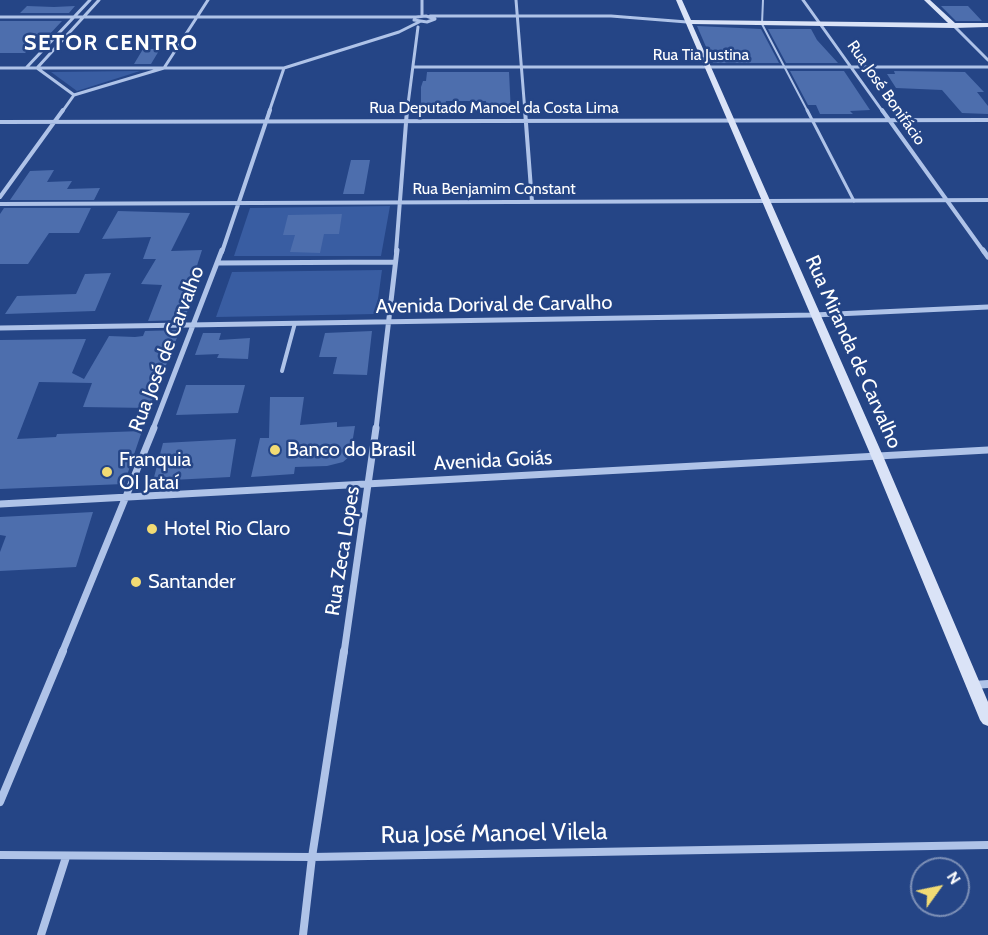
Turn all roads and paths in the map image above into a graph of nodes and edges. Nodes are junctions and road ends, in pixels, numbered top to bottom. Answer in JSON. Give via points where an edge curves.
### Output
{"nodes":[{"id":1,"x":90,"y":0,"type":"edge"},
{"id":2,"x":99,"y":0,"type":"edge"},
{"id":3,"x":208,"y":0,"type":"edge"},
{"id":4,"x":422,"y":0,"type":"edge"},
{"id":5,"x":516,"y":0,"type":"edge"},
{"id":6,"x":679,"y":0,"type":"edge"},
{"id":7,"x":762,"y":0,"type":"edge"},
{"id":8,"x":803,"y":0,"type":"edge"},
{"id":9,"x":927,"y":0,"type":"edge"},
{"id":10,"x":420,"y":16,"type":"junction"},
{"id":11,"x":430,"y":16,"type":"junction"},
{"id":12,"x":462,"y":16,"type":"junction"},
{"id":13,"x":518,"y":16,"type":"junction"},
{"id":14,"x":0,"y":17,"type":"edge"},
{"id":15,"x":74,"y":17,"type":"junction"},
{"id":16,"x":84,"y":17,"type":"junction"},
{"id":17,"x":197,"y":17,"type":"junction"},
{"id":18,"x":660,"y":20,"type":"junction"},
{"id":19,"x":432,"y":21,"type":"junction"},
{"id":20,"x":419,"y":22,"type":"junction"},
{"id":21,"x":762,"y":24,"type":"junction"},
{"id":22,"x":689,"y":25,"type":"junction"},
{"id":23,"x":823,"y":25,"type":"junction"},
{"id":24,"x":988,"y":25,"type":"edge"},
{"id":25,"x":954,"y":26,"type":"junction"},
{"id":26,"x":418,"y":27,"type":"junction"},
{"id":27,"x":399,"y":32,"type":"junction"},
{"id":28,"x":988,"y":60,"type":"edge"},
{"id":29,"x":783,"y":66,"type":"junction"},
{"id":30,"x":853,"y":66,"type":"junction"},
{"id":31,"x":414,"y":67,"type":"junction"},
{"id":32,"x":522,"y":67,"type":"junction"},
{"id":33,"x":707,"y":67,"type":"junction"},
{"id":34,"x":988,"y":67,"type":"edge"},
{"id":35,"x":0,"y":68,"type":"edge"},
{"id":36,"x":26,"y":68,"type":"junction"},
{"id":37,"x":37,"y":68,"type":"junction"},
{"id":38,"x":164,"y":68,"type":"junction"},
{"id":39,"x":284,"y":68,"type":"junction"},
{"id":40,"x":74,"y":95,"type":"junction"},
{"id":41,"x":730,"y":119,"type":"junction"},
{"id":42,"x":527,"y":120,"type":"junction"},
{"id":43,"x":811,"y":120,"type":"junction"},
{"id":44,"x":890,"y":120,"type":"junction"},
{"id":45,"x":988,"y":120,"type":"edge"},
{"id":46,"x":265,"y":121,"type":"junction"},
{"id":47,"x":406,"y":121,"type":"junction"},
{"id":48,"x":0,"y":122,"type":"edge"},
{"id":49,"x":54,"y":122,"type":"junction"},
{"id":50,"x":0,"y":196,"type":"edge"},
{"id":51,"x":988,"y":200,"type":"edge"},
{"id":52,"x":766,"y":201,"type":"junction"},
{"id":53,"x":854,"y":201,"type":"junction"},
{"id":54,"x":947,"y":201,"type":"junction"},
{"id":55,"x":532,"y":202,"type":"junction"},
{"id":56,"x":402,"y":203,"type":"junction"},
{"id":57,"x":0,"y":204,"type":"edge"},
{"id":58,"x":237,"y":204,"type":"junction"},
{"id":59,"x":988,"y":257,"type":"edge"},
{"id":60,"x":395,"y":262,"type":"junction"},
{"id":61,"x":218,"y":263,"type":"junction"},
{"id":62,"x":988,"y":307,"type":"edge"},
{"id":63,"x":814,"y":315,"type":"junction"},
{"id":64,"x":388,"y":322,"type":"junction"},
{"id":65,"x":295,"y":324,"type":"junction"},
{"id":66,"x":194,"y":325,"type":"junction"},
{"id":67,"x":0,"y":328,"type":"edge"},
{"id":68,"x":282,"y":371,"type":"dead end"},
{"id":69,"x":988,"y":450,"type":"edge"},
{"id":70,"x":877,"y":456,"type":"junction"},
{"id":71,"x":370,"y":484,"type":"junction"},
{"id":72,"x":127,"y":497,"type":"junction"},
{"id":73,"x":0,"y":504,"type":"edge"},
{"id":74,"x":988,"y":684,"type":"edge"},
{"id":75,"x":972,"y":685,"type":"junction"},
{"id":76,"x":988,"y":720,"type":"edge"},
{"id":77,"x":0,"y":802,"type":"edge"},
{"id":78,"x":988,"y":845,"type":"edge"},
{"id":79,"x":0,"y":855,"type":"edge"},
{"id":80,"x":66,"y":857,"type":"junction"},
{"id":81,"x":312,"y":857,"type":"junction"},
{"id":82,"x":41,"y":935,"type":"edge"},
{"id":83,"x":303,"y":935,"type":"edge"}],
"edges":[{"from":1,"to":15,"type":"street"},
{"from":2,"to":16,"type":"street"},
{"from":3,"to":17,"type":"street"},
{"from":4,"to":10,"type":"street"},
{"from":5,"to":13,"type":"street"},
{"from":6,"to":22,"type":"main road","name":"Rua Miranda de Carvalho"},
{"from":7,"to":21,"type":"lane"},
{"from":8,"to":23,"type":"street","name":"Rua José Bonifácio"},
{"from":9,"to":25,"type":"main road"},
{"from":10,"to":11,"type":"street"},
{"from":10,"to":17,"type":"street"},
{"from":10,"to":20,"type":"street","via":[[414,19]]},
{"from":11,"to":12,"type":"street"},
{"from":11,"to":19,"type":"street"},
{"from":12,"to":13,"type":"street"},
{"from":12,"to":19,"type":"street"},
{"from":13,"to":18,"type":"street"},
{"from":13,"to":32,"type":"street"},
{"from":14,"to":15,"type":"street"},
{"from":15,"to":16,"type":"street"},
{"from":15,"to":36,"type":"street"},
{"from":16,"to":17,"type":"street"},
{"from":16,"to":37,"type":"street"},
{"from":17,"to":38,"type":"street"},
{"from":18,"to":22,"type":"street"},
{"from":18,"to":22,"type":"street"},
{"from":19,"to":20,"type":"street"},
{"from":19,"to":26,"type":"street"},
{"from":20,"to":27,"type":"street"},
{"from":21,"to":22,"type":"main road"},
{"from":21,"to":23,"type":"main road"},
{"from":21,"to":29,"type":"lane"},
{"from":22,"to":33,"type":"main road","name":"Rua Miranda de Carvalho"},
{"from":23,"to":25,"type":"main road"},
{"from":23,"to":30,"type":"street","name":"Rua José Bonifácio"},
{"from":24,"to":25,"type":"main road"},
{"from":25,"to":28,"type":"street"},
{"from":26,"to":27,"type":"street"},
{"from":26,"to":31,"type":"street","name":"Rua Zeca Lopes"},
{"from":27,"to":39,"type":"street"},
{"from":29,"to":30,"type":"street","name":"Rua Tia Justina"},
{"from":29,"to":33,"type":"street","name":"Rua Tia Justina"},
{"from":29,"to":43,"type":"lane"},
{"from":30,"to":34,"type":"street","name":"Rua Tia Justina"},
{"from":30,"to":44,"type":"street","name":"Rua José Bonifácio"},
{"from":31,"to":32,"type":"street","name":"Rua Tia Justina"},
{"from":31,"to":47,"type":"street","name":"Rua Zeca Lopes"},
{"from":32,"to":33,"type":"street","name":"Rua Tia Justina"},
{"from":32,"to":42,"type":"street"},
{"from":33,"to":41,"type":"main road","name":"Rua Miranda de Carvalho"},
{"from":35,"to":36,"type":"street"},
{"from":36,"to":37,"type":"street"},
{"from":37,"to":38,"type":"street"},
{"from":37,"to":40,"type":"street"},
{"from":38,"to":39,"type":"street"},
{"from":38,"to":40,"type":"street"},
{"from":39,"to":46,"type":"street","name":"Rua José de Carvalho"},
{"from":40,"to":49,"type":"street"},
{"from":41,"to":42,"type":"street","name":"Rua Deputado Manoel da Costa Lima"},
{"from":41,"to":43,"type":"street","name":"Rua Deputado Manoel da Costa Lima"},
{"from":41,"to":52,"type":"main road","name":"Rua Miranda de Carvalho"},
{"from":42,"to":47,"type":"street","name":"Rua Deputado Manoel da Costa Lima"},
{"from":42,"to":55,"type":"street"},
{"from":43,"to":44,"type":"street","name":"Rua Deputado Manoel da Costa Lima"},
{"from":43,"to":53,"type":"lane"},
{"from":44,"to":45,"type":"street","name":"Rua Deputado Manoel da Costa Lima"},
{"from":44,"to":54,"type":"street","name":"Rua José Bonifácio"},
{"from":46,"to":47,"type":"street","name":"Rua Deputado Manoel da Costa Lima"},
{"from":46,"to":49,"type":"street","name":"Rua Deputado Manoel da Costa Lima"},
{"from":46,"to":58,"type":"street","name":"Rua José de Carvalho"},
{"from":47,"to":56,"type":"street","name":"Rua Zeca Lopes"},
{"from":48,"to":49,"type":"street","name":"Rua Deputado Manoel da Costa Lima"},
{"from":49,"to":50,"type":"street"},
{"from":51,"to":54,"type":"street","name":"Rua Benjamim Constant"},
{"from":52,"to":53,"type":"street","name":"Rua Benjamim Constant"},
{"from":52,"to":55,"type":"street","name":"Rua Benjamim Constant"},
{"from":52,"to":63,"type":"main road","name":"Rua Miranda de Carvalho"},
{"from":53,"to":54,"type":"street","name":"Rua Benjamim Constant"},
{"from":54,"to":59,"type":"street","name":"Rua José Bonifácio"},
{"from":55,"to":56,"type":"street","name":"Rua Benjamim Constant"},
{"from":56,"to":58,"type":"street","name":"Rua Benjamim Constant"},
{"from":56,"to":60,"type":"street","name":"Rua Zeca Lopes"},
{"from":57,"to":58,"type":"street","name":"Rua Benjamim Constant"},
{"from":58,"to":61,"type":"street","name":"Rua José de Carvalho"},
{"from":60,"to":61,"type":"street"},
{"from":60,"to":64,"type":"street","name":"Rua Zeca Lopes"},
{"from":61,"to":66,"type":"street","name":"Rua José de Carvalho"},
{"from":62,"to":63,"type":"street","name":"Avenida Dorival de Carvalho"},
{"from":63,"to":64,"type":"street","name":"Avenida Dorival de Carvalho"},
{"from":63,"to":70,"type":"main road","name":"Rua Miranda de Carvalho"},
{"from":64,"to":65,"type":"street","name":"Avenida Dorival de Carvalho"},
{"from":64,"to":71,"type":"street","name":"Rua Zeca Lopes"},
{"from":65,"to":66,"type":"street","name":"Avenida Dorival de Carvalho"},
{"from":65,"to":68,"type":"lane"},
{"from":66,"to":67,"type":"street","name":"Avenida Dorival de Carvalho"},
{"from":66,"to":72,"type":"street","name":"Rua José de Carvalho"},
{"from":69,"to":70,"type":"street","name":"Avenida Goiás"},
{"from":70,"to":71,"type":"street","name":"Avenida Goiás"},
{"from":70,"to":75,"type":"main road","name":"Rua Miranda de Carvalho"},
{"from":71,"to":72,"type":"street","name":"Avenida Goiás"},
{"from":71,"to":81,"type":"street","name":"Rua Zeca Lopes"},
{"from":72,"to":73,"type":"street","name":"Avenida Goiás"},
{"from":72,"to":77,"type":"street","name":"Rua José de Carvalho"},
{"from":74,"to":75,"type":"street"},
{"from":75,"to":76,"type":"main road","name":"Rua Miranda de Carvalho"},
{"from":78,"to":81,"type":"street","name":"Rua José Manoel Vilela"},
{"from":79,"to":80,"type":"street","name":"Rua José Manoel Vilela"},
{"from":80,"to":81,"type":"street","name":"Rua José Manoel Vilela"},
{"from":80,"to":82,"type":"street"},
{"from":81,"to":83,"type":"street","name":"Rua Zeca Lopes"}]}
